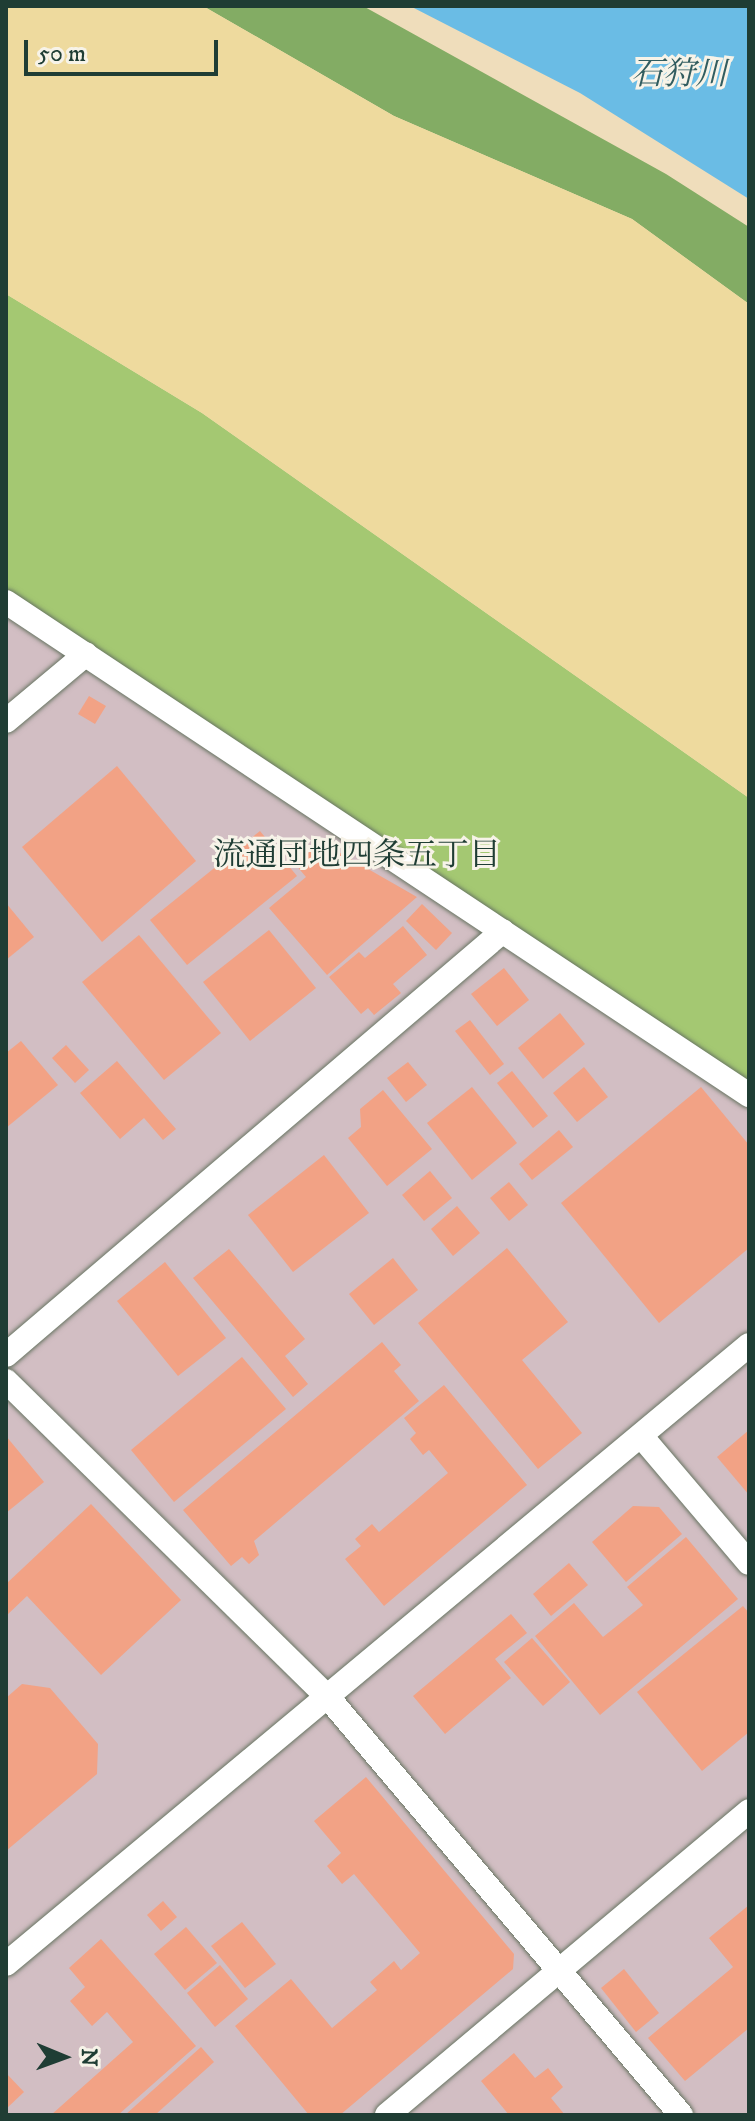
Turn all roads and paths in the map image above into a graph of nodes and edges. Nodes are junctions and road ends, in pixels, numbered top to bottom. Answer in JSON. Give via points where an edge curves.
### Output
{"nodes":[{"id":1,"x":6,"y":602,"type":"edge"},
{"id":2,"x":86,"y":654,"type":"junction"},
{"id":3,"x":6,"y":721,"type":"edge"},
{"id":4,"x":503,"y":931,"type":"junction"},
{"id":5,"x":749,"y":1095,"type":"edge"},
{"id":6,"x":749,"y":1345,"type":"edge"},
{"id":7,"x":6,"y":1355,"type":"edge"},
{"id":8,"x":6,"y":1381,"type":"edge"},
{"id":9,"x":642,"y":1437,"type":"junction"},
{"id":10,"x":749,"y":1563,"type":"edge"},
{"id":11,"x":326,"y":1695,"type":"junction"},
{"id":12,"x":749,"y":1811,"type":"edge"},
{"id":13,"x":6,"y":1964,"type":"edge"},
{"id":14,"x":561,"y":1969,"type":"junction"},
{"id":15,"x":387,"y":2115,"type":"edge"},
{"id":16,"x":681,"y":2115,"type":"edge"}],
"edges":[{"from":1,"to":2,"type":"street"},
{"from":2,"to":3,"type":"street"},
{"from":2,"to":4,"type":"street"},
{"from":4,"to":5,"type":"street"},
{"from":4,"to":7,"type":"street"},
{"from":6,"to":9,"type":"street"},
{"from":8,"to":11,"type":"street"},
{"from":9,"to":10,"type":"street"},
{"from":9,"to":11,"type":"street"},
{"from":11,"to":13,"type":"street"},
{"from":11,"to":14,"type":"street"},
{"from":12,"to":14,"type":"street"},
{"from":14,"to":15,"type":"street"},
{"from":14,"to":16,"type":"street"}]}
